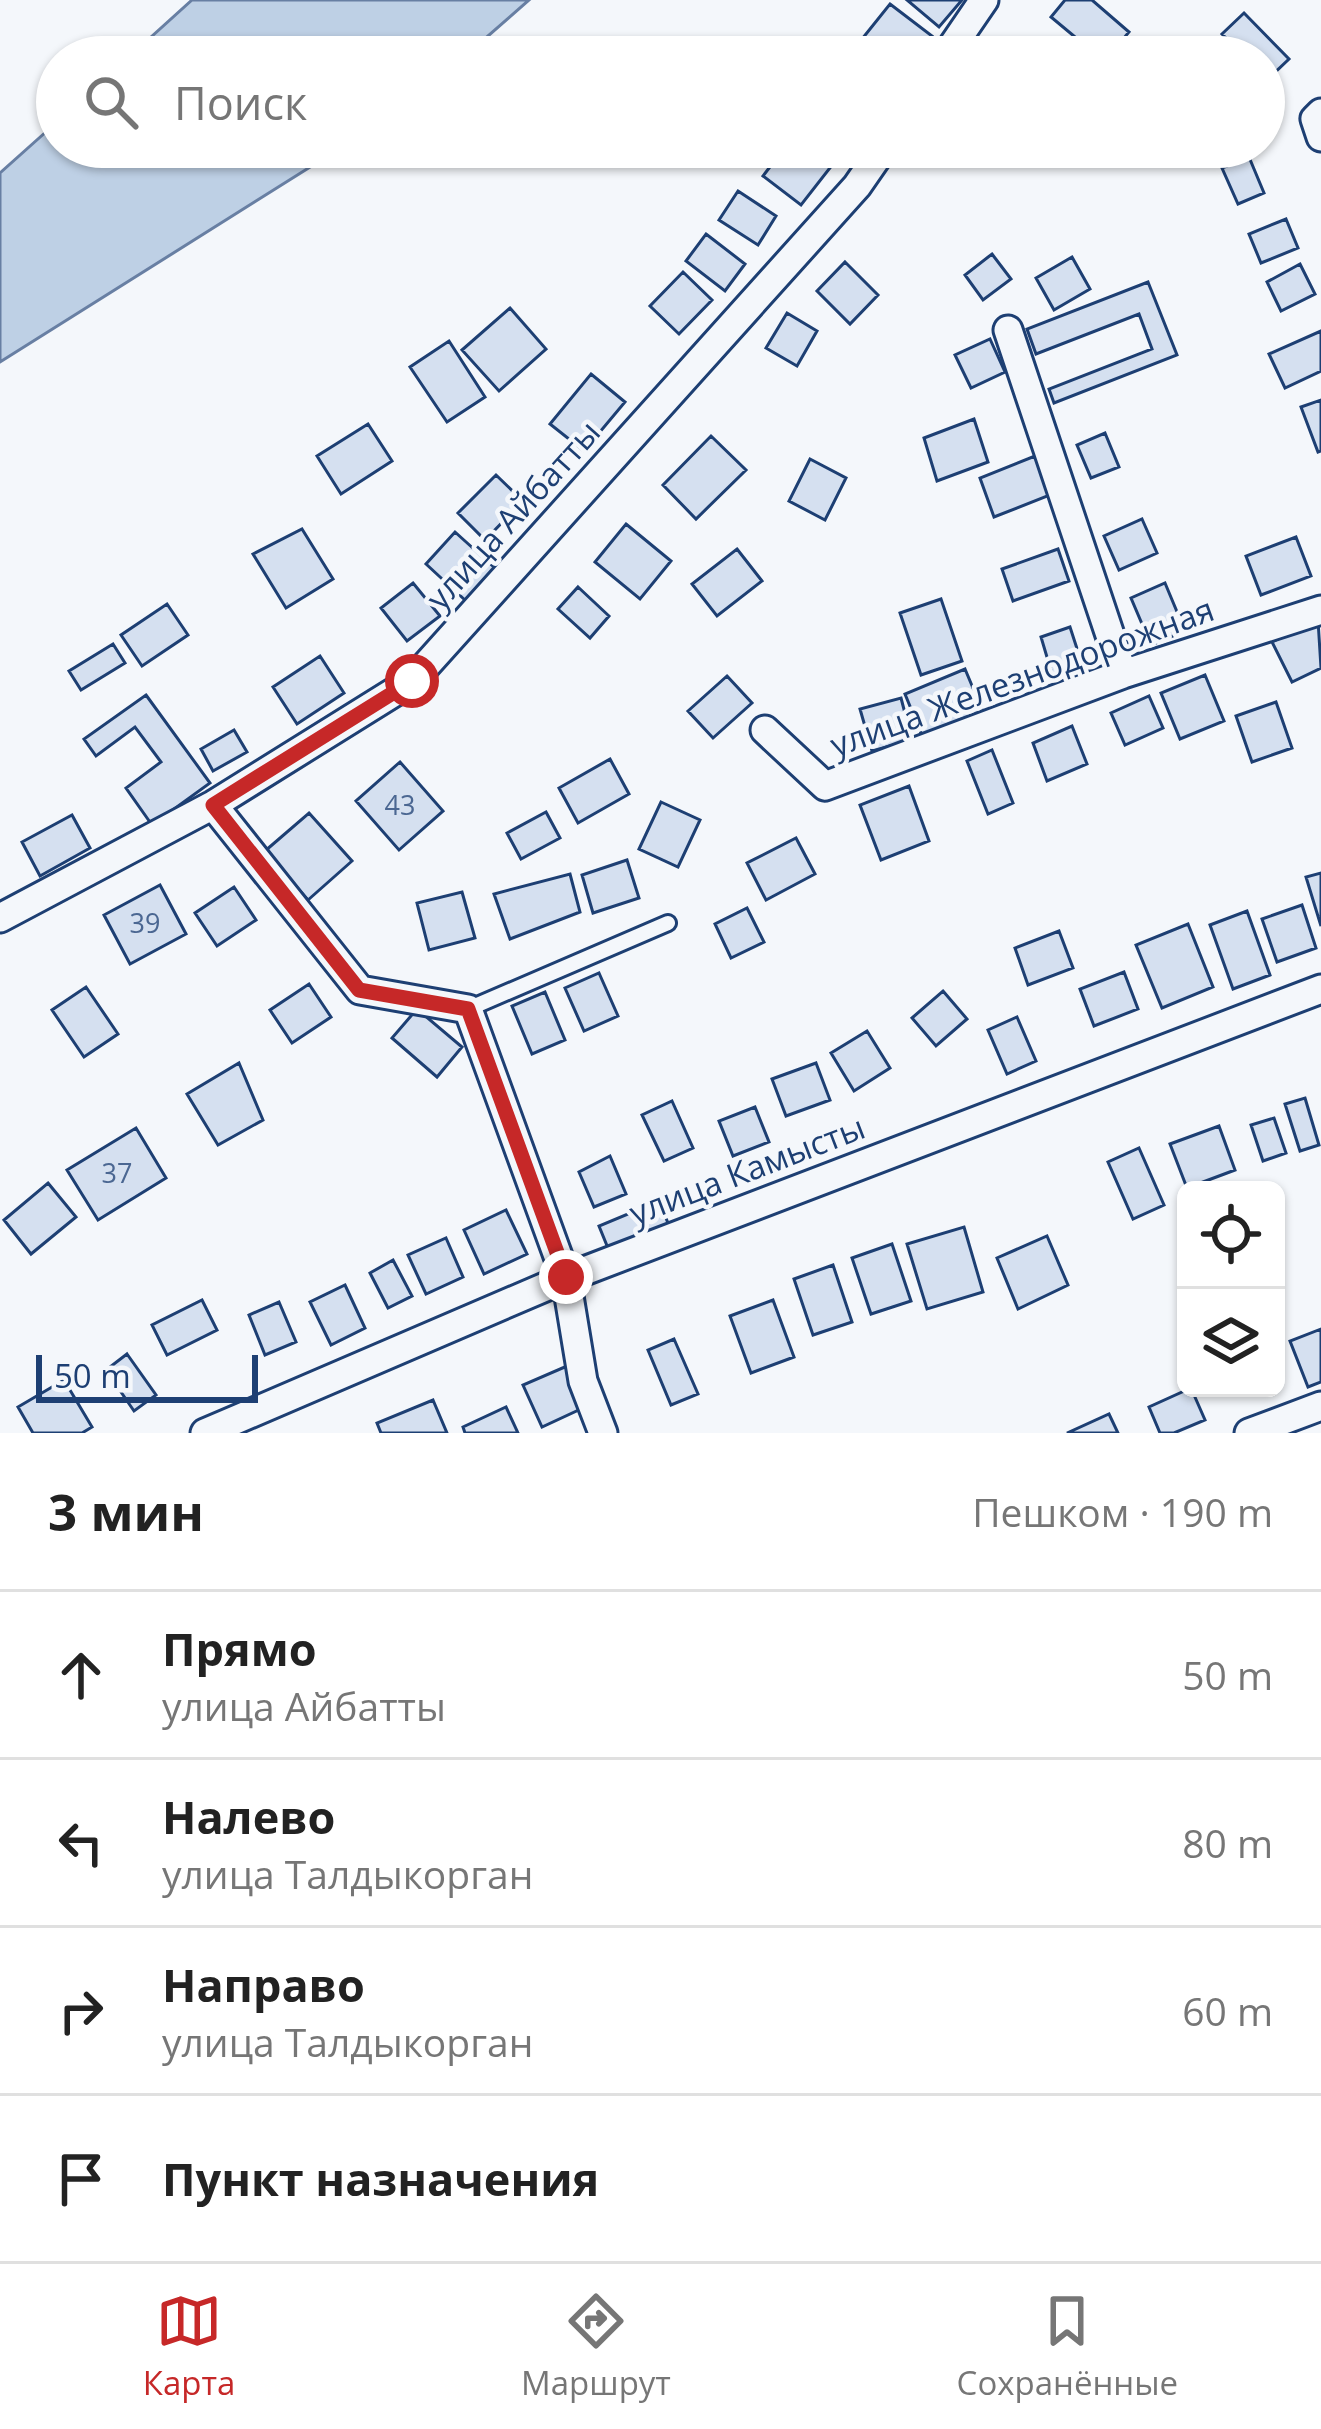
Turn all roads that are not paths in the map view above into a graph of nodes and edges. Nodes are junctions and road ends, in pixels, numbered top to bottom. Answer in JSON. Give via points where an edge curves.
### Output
{"nodes":[{"id":1,"x":984,"y":0,"type":"edge"},
{"id":2,"x":959,"y":36,"type":"edge"},
{"id":3,"x":869,"y":168,"type":"edge"},
{"id":4,"x":1008,"y":330,"type":"dead end"},
{"id":5,"x":1321,"y":610,"type":"edge"},
{"id":6,"x":1123,"y":674,"type":"junction"},
{"id":7,"x":765,"y":730,"type":"dead end"},
{"id":8,"x":213,"y":805,"type":"junction"},
{"id":9,"x":0,"y":918,"type":"edge"},
{"id":10,"x":668,"y":923,"type":"dead end"},
{"id":11,"x":1321,"y":989,"type":"edge"},
{"id":12,"x":468,"y":1009,"type":"junction"},
{"id":13,"x":566,"y":1277,"type":"junction"},
{"id":14,"x":1321,"y":1406,"type":"edge"},
{"id":15,"x":205,"y":1433,"type":"edge"},
{"id":16,"x":603,"y":1433,"type":"edge"},
{"id":17,"x":1249,"y":1433,"type":"edge"}],
"edges":[{"from":1,"to":2,"type":"street"},
{"from":3,"to":8,"type":"street","name":"улица Айбатты","via":[[412,681]]},
{"from":4,"to":6,"type":"street"},
{"from":5,"to":6,"type":"street","name":"улица Железнодорожная"},
{"from":6,"to":7,"type":"street","name":"улица Железнодорожная","via":[[825,786]]},
{"from":8,"to":9,"type":"street","name":"улица Айбатты"},
{"from":8,"to":12,"type":"street","via":[[359,990]]},
{"from":10,"to":12,"type":"lane"},
{"from":11,"to":13,"type":"street","name":"улица Камысты"},
{"from":12,"to":13,"type":"street"},
{"from":13,"to":15,"type":"street","name":"улица Камысты"},
{"from":13,"to":16,"type":"street","via":[[583,1382]]},
{"from":14,"to":17,"type":"street"}]}
